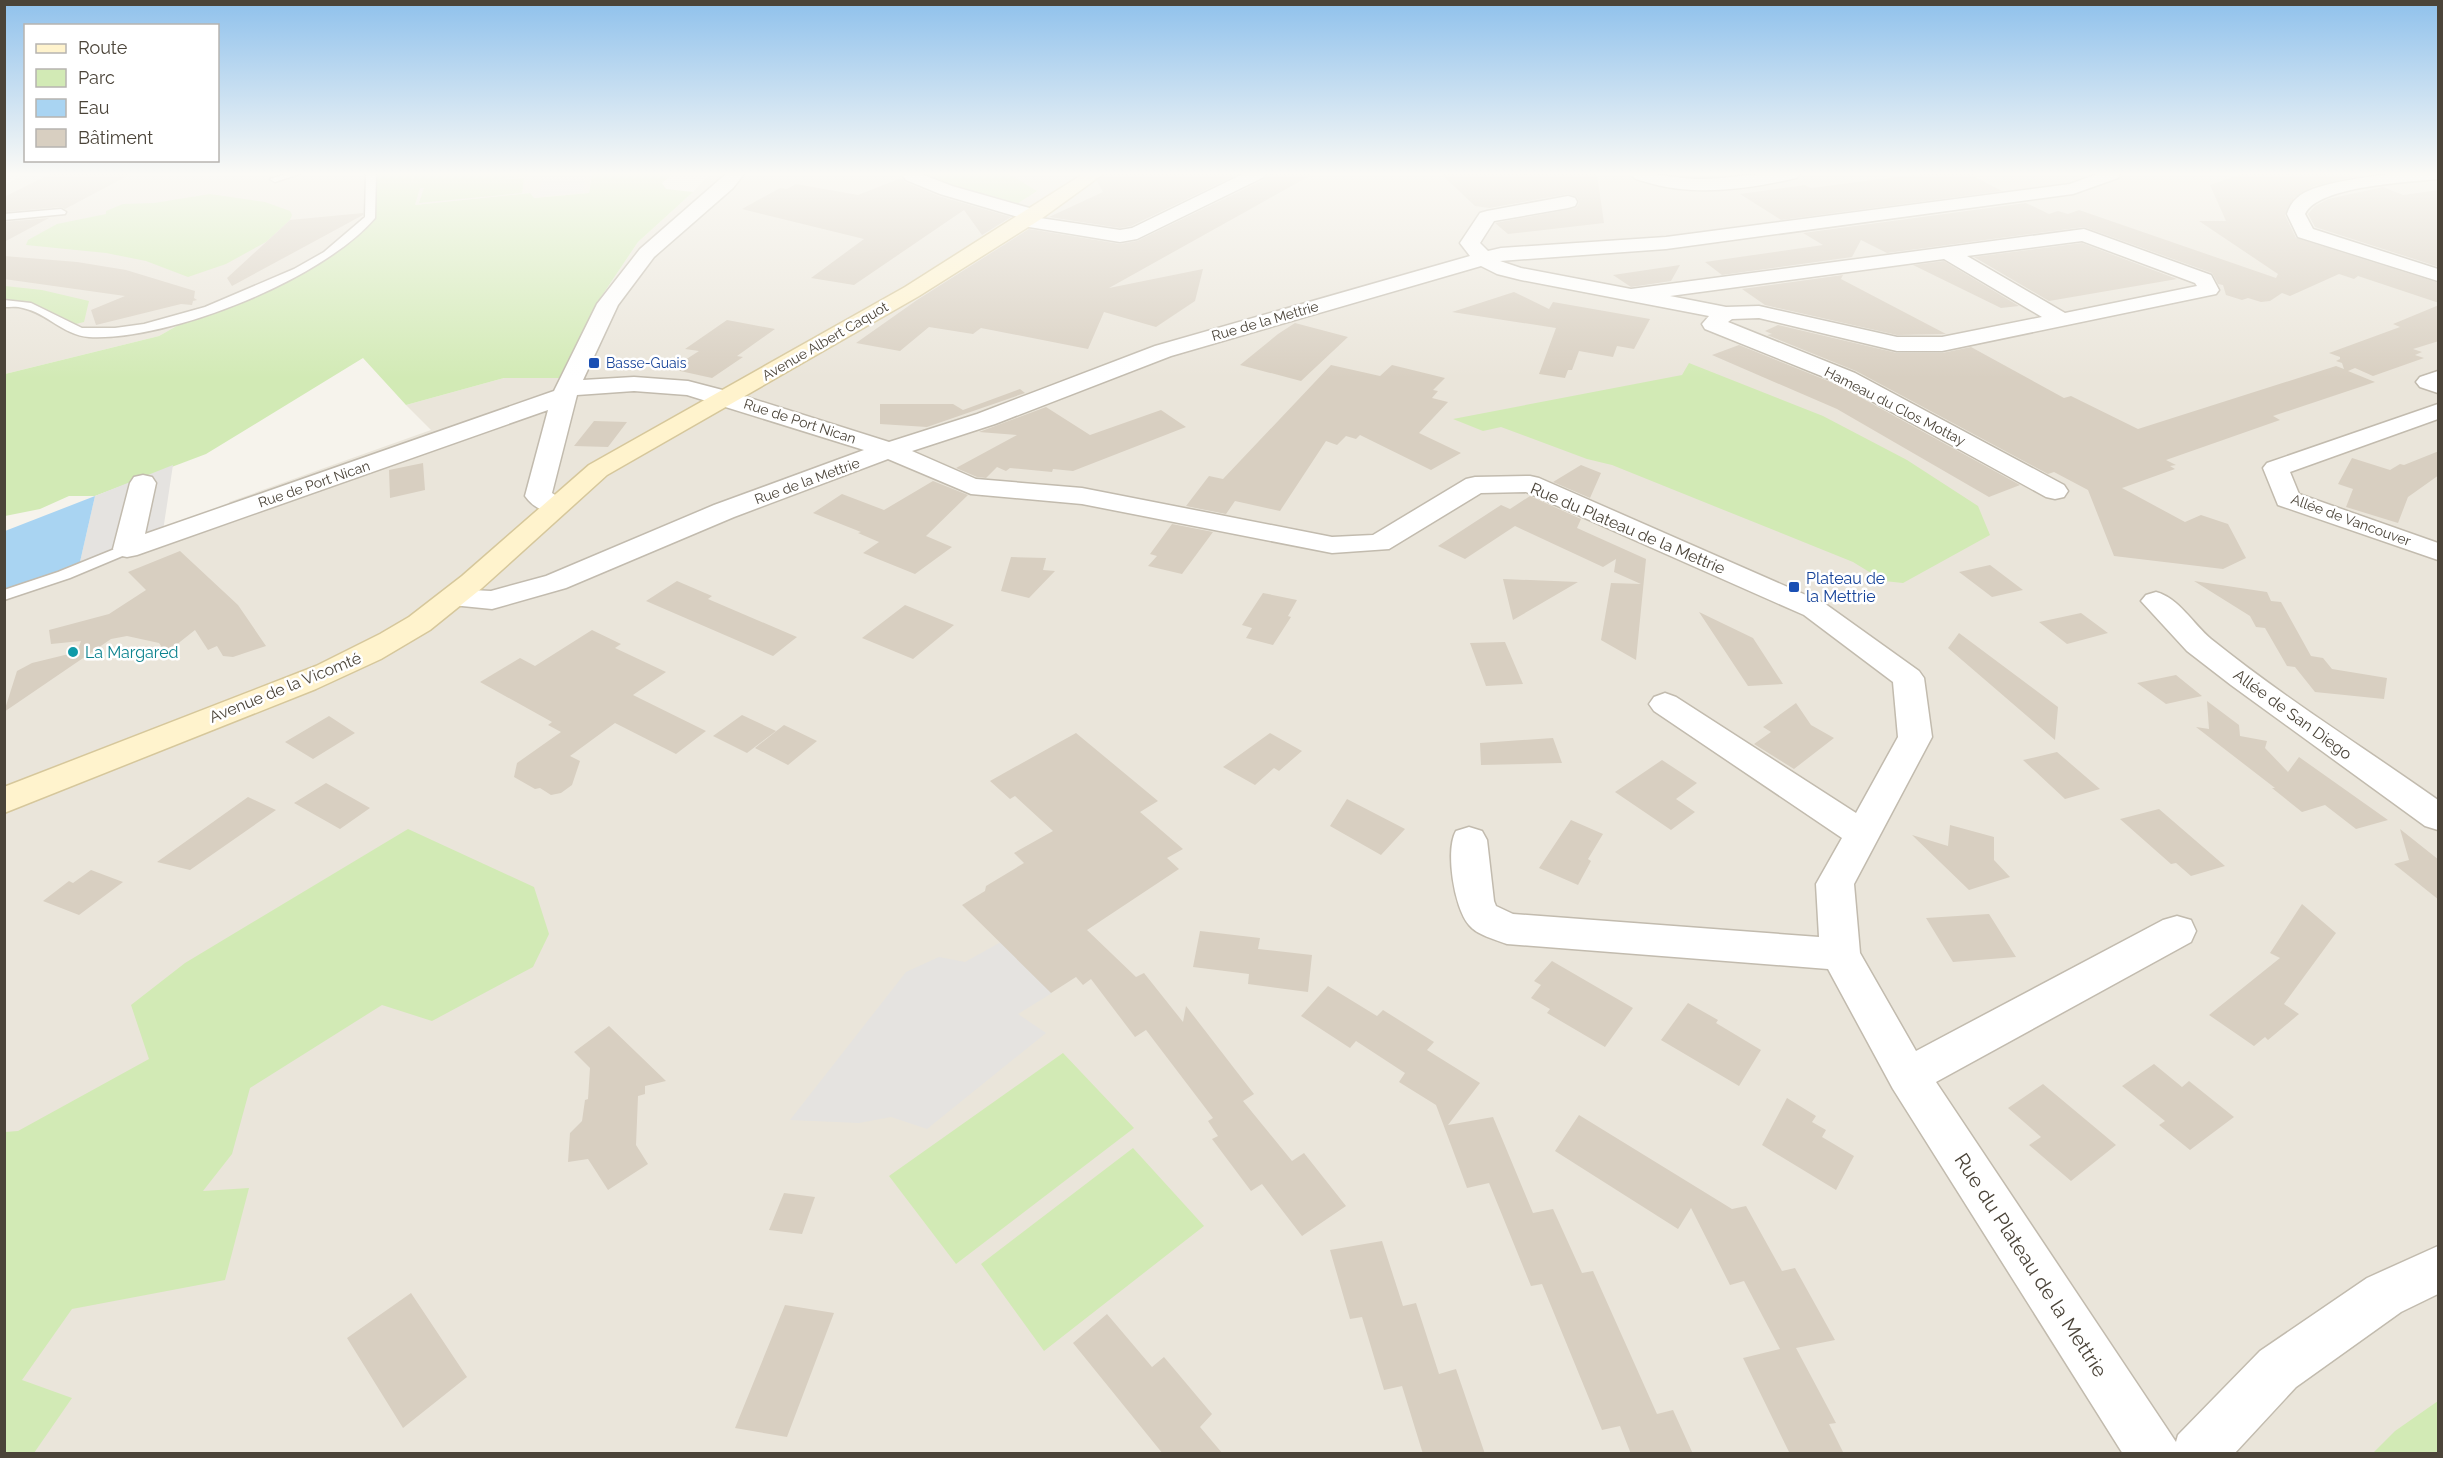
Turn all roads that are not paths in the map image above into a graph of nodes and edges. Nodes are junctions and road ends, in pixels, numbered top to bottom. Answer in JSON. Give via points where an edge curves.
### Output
{"nodes":[{"id":1,"x":341,"y":242,"type":"edge"},
{"id":2,"x":660,"y":242,"type":"edge"},
{"id":3,"x":991,"y":242,"type":"edge"},
{"id":4,"x":1471,"y":242,"type":"edge"},
{"id":5,"x":1673,"y":242,"type":"edge"},
{"id":6,"x":2030,"y":242,"type":"edge"},
{"id":7,"x":2103,"y":242,"type":"edge"},
{"id":8,"x":2334,"y":242,"type":"edge"},
{"id":9,"x":1947,"y":253,"type":"junction"},
{"id":10,"x":1483,"y":260,"type":"junction"},
{"id":11,"x":2439,"y":275,"type":"edge"},
{"id":12,"x":1630,"y":295,"type":"junction"},
{"id":13,"x":4,"y":303,"type":"edge"},
{"id":14,"x":1726,"y":313,"type":"junction"},
{"id":15,"x":2062,"y":320,"type":"junction"},
{"id":16,"x":2439,"y":378,"type":"edge"},
{"id":17,"x":2439,"y":386,"type":"edge"},
{"id":18,"x":566,"y":392,"type":"junction"},
{"id":19,"x":726,"y":398,"type":"junction"},
{"id":20,"x":2439,"y":411,"type":"edge"},
{"id":21,"x":889,"y":450,"type":"junction"},
{"id":22,"x":143,"y":483,"type":"dead end"},
{"id":23,"x":2055,"y":491,"type":"dead end"},
{"id":24,"x":554,"y":506,"type":"junction"},
{"id":25,"x":127,"y":549,"type":"junction"},
{"id":26,"x":2439,"y":552,"type":"edge"},
{"id":27,"x":4,"y":596,"type":"edge"},
{"id":28,"x":452,"y":598,"type":"junction"},
{"id":29,"x":2156,"y":601,"type":"dead end"},
{"id":30,"x":1665,"y":704,"type":"dead end"},
{"id":31,"x":4,"y":801,"type":"edge"},
{"id":32,"x":2439,"y":817,"type":"edge"},
{"id":33,"x":1863,"y":835,"type":"junction"},
{"id":34,"x":1469,"y":840,"type":"dead end"},
{"id":35,"x":2177,"y":931,"type":"dead end"},
{"id":36,"x":1840,"y":954,"type":"junction"},
{"id":37,"x":1908,"y":1076,"type":"junction"},
{"id":38,"x":2439,"y":1269,"type":"edge"},
{"id":39,"x":2154,"y":1454,"type":"edge"},
{"id":40,"x":2197,"y":1454,"type":"edge"}],
"edges":[{"from":1,"to":13,"type":"lane","via":[[322,258],[265,288],[194,314],[140,327],[89,333],[71,329],[24,304]]},
{"from":2,"to":18,"type":"street","via":[[608,304]]},
{"from":3,"to":19,"type":"main road","name":"Avenue Albert Caquot"},
{"from":4,"to":10,"type":"street"},
{"from":5,"to":10,"type":"street","name":"Rue de la Mettrie","via":[[1502,254]]},
{"from":6,"to":9,"type":"street"},
{"from":7,"to":15,"type":"street","via":[[2204,279],[2209,290]]},
{"from":8,"to":11,"type":"street"},
{"from":9,"to":12,"type":"street"},
{"from":9,"to":15,"type":"street"},
{"from":10,"to":12,"type":"street","via":[[1503,271]]},
{"from":10,"to":21,"type":"street","name":"Rue de la Mettrie","via":[[1163,351],[986,419]]},
{"from":12,"to":14,"type":"street"},
{"from":14,"to":15,"type":"street","via":[[1760,312],[1898,344],[1942,344]]},
{"from":14,"to":23,"type":"street","name":"Hameau du Clos Mottay","via":[[1713,324],[1847,378]]},
{"from":16,"to":17,"type":"street","via":[[2428,382]]},
{"from":18,"to":19,"type":"street","name":"Rue de Port Nican","via":[[634,384],[688,388]]},
{"from":18,"to":24,"type":"street","via":[[538,496]]},
{"from":18,"to":25,"type":"street","name":"Rue de Port Nican"},
{"from":19,"to":21,"type":"street","name":"Rue de Port Nican"},
{"from":19,"to":24,"type":"main road","name":"Avenue Albert Caquot","via":[[598,470]]},
{"from":20,"to":26,"type":"street","name":"Allée de Vancouver","via":[[2276,468],[2287,499]]},
{"from":21,"to":28,"type":"street","name":"Rue de la Mettrie","via":[[724,511],[556,582],[492,600]]},
{"from":21,"to":33,"type":"street","name":"Rue du Plateau de la Mettrie","via":[[971,486],[1082,496],[1332,546],[1379,543],[1475,485],[1530,484],[1814,609],[1908,678],[1915,737]]},
{"from":22,"to":25,"type":"street"},
{"from":24,"to":28,"type":"main road","name":"Avenue de la Vicomté"},
{"from":25,"to":27,"type":"lane"},
{"from":28,"to":31,"type":"main road","name":"Avenue de la Vicomté","via":[[392,641],[332,671]]},
{"from":29,"to":32,"type":"street","name":"Allée de San Diego","via":[[2198,644],[2242,678]]},
{"from":30,"to":33,"type":"street"},
{"from":33,"to":36,"type":"street","name":"Rue du Plateau de la Mettrie","via":[[1835,884]]},
{"from":34,"to":36,"type":"street","via":[[1476,901],[1483,916],[1507,929]]},
{"from":35,"to":37,"type":"street"},
{"from":36,"to":37,"type":"street","name":"Rue du Plateau de la Mettrie"},
{"from":37,"to":39,"type":"street","name":"Rue du Plateau de la Mettrie"},
{"from":38,"to":40,"type":"street","via":[[2384,1295],[2278,1369]]}]}
